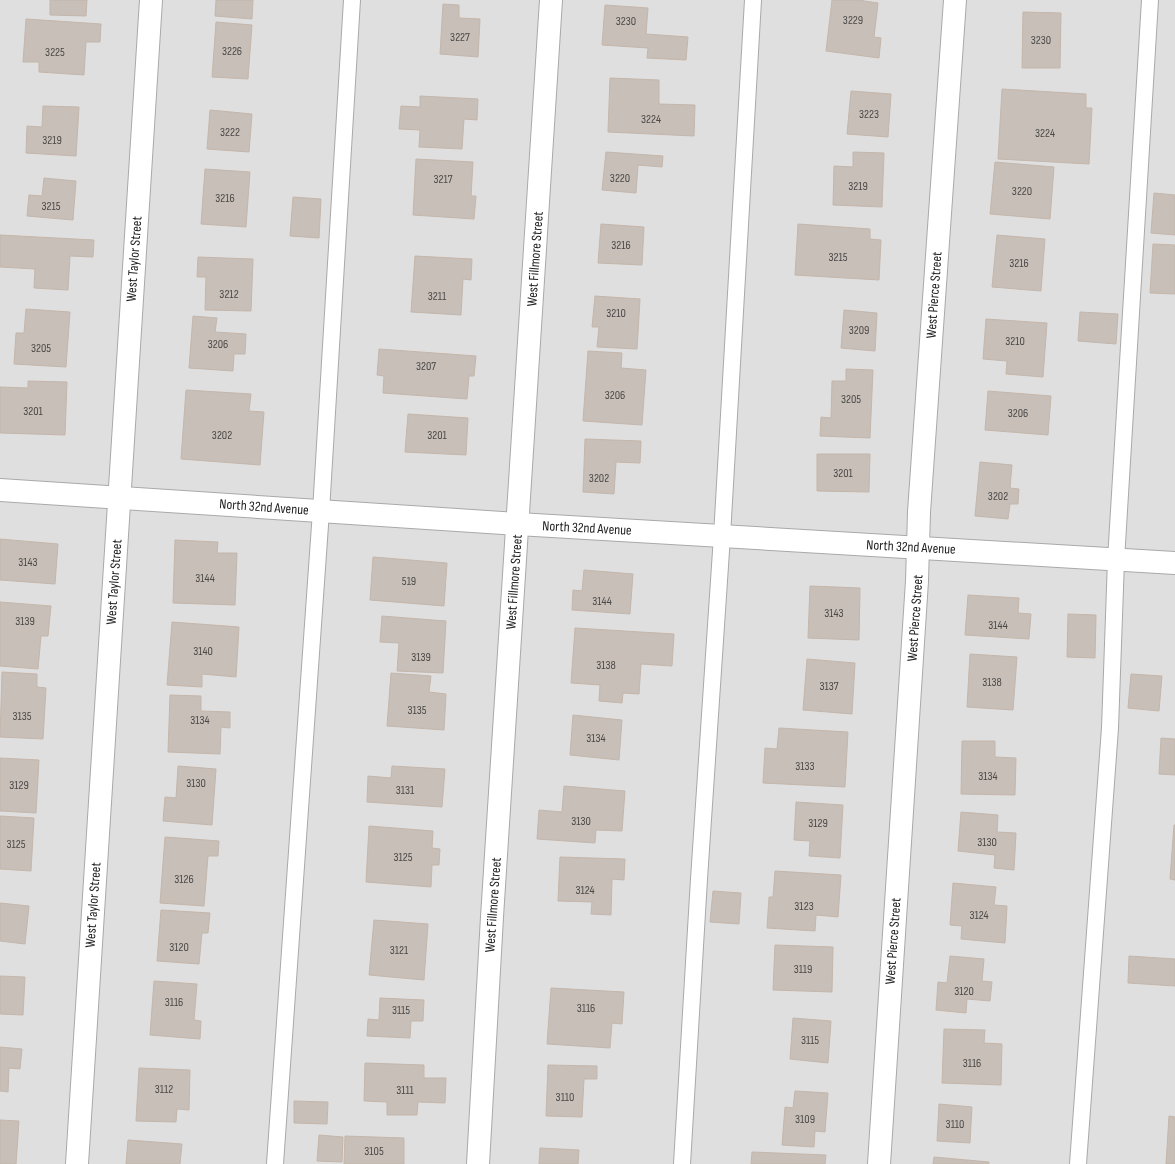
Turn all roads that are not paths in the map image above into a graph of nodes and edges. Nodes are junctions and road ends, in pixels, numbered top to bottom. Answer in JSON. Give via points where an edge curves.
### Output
{"nodes":[{"id":1,"x":151,"y":0,"type":"edge"},
{"id":2,"x":352,"y":0,"type":"edge"},
{"id":3,"x":550,"y":0,"type":"edge"},
{"id":4,"x":753,"y":0,"type":"edge"},
{"id":5,"x":955,"y":0,"type":"edge"},
{"id":6,"x":1150,"y":0,"type":"edge"},
{"id":7,"x":0,"y":490,"type":"edge"},
{"id":8,"x":119,"y":498,"type":"junction"},
{"id":9,"x":320,"y":511,"type":"junction"},
{"id":10,"x":518,"y":524,"type":"junction"},
{"id":11,"x":722,"y":536,"type":"junction"},
{"id":12,"x":918,"y":548,"type":"junction"},
{"id":13,"x":1116,"y":560,"type":"junction"},
{"id":14,"x":1175,"y":563,"type":"edge"},
{"id":15,"x":77,"y":1164,"type":"edge"},
{"id":16,"x":275,"y":1164,"type":"edge"},
{"id":17,"x":478,"y":1164,"type":"edge"},
{"id":18,"x":682,"y":1164,"type":"edge"},
{"id":19,"x":879,"y":1164,"type":"edge"},
{"id":20,"x":1078,"y":1164,"type":"edge"}],
"edges":[{"from":1,"to":8,"type":"street","name":"West Taylor Street"},
{"from":2,"to":9,"type":"lane"},
{"from":3,"to":10,"type":"street","name":"West Fillmore Street"},
{"from":4,"to":11,"type":"lane"},
{"from":5,"to":12,"type":"street","name":"West Pierce Street"},
{"from":6,"to":13,"type":"lane"},
{"from":7,"to":8,"type":"street","name":"North 32nd Avenue"},
{"from":8,"to":9,"type":"street","name":"North 32nd Avenue"},
{"from":8,"to":15,"type":"street","name":"West Taylor Street"},
{"from":9,"to":10,"type":"street","name":"North 32nd Avenue"},
{"from":9,"to":16,"type":"lane"},
{"from":10,"to":11,"type":"street","name":"North 32nd Avenue"},
{"from":10,"to":17,"type":"street","name":"West Fillmore Street"},
{"from":11,"to":12,"type":"street","name":"North 32nd Avenue"},
{"from":11,"to":18,"type":"lane"},
{"from":12,"to":13,"type":"street","name":"North 32nd Avenue"},
{"from":12,"to":19,"type":"street","name":"West Pierce Street"},
{"from":13,"to":14,"type":"street","name":"North 32nd Avenue"},
{"from":13,"to":20,"type":"lane","via":[[1110,728]]}]}
